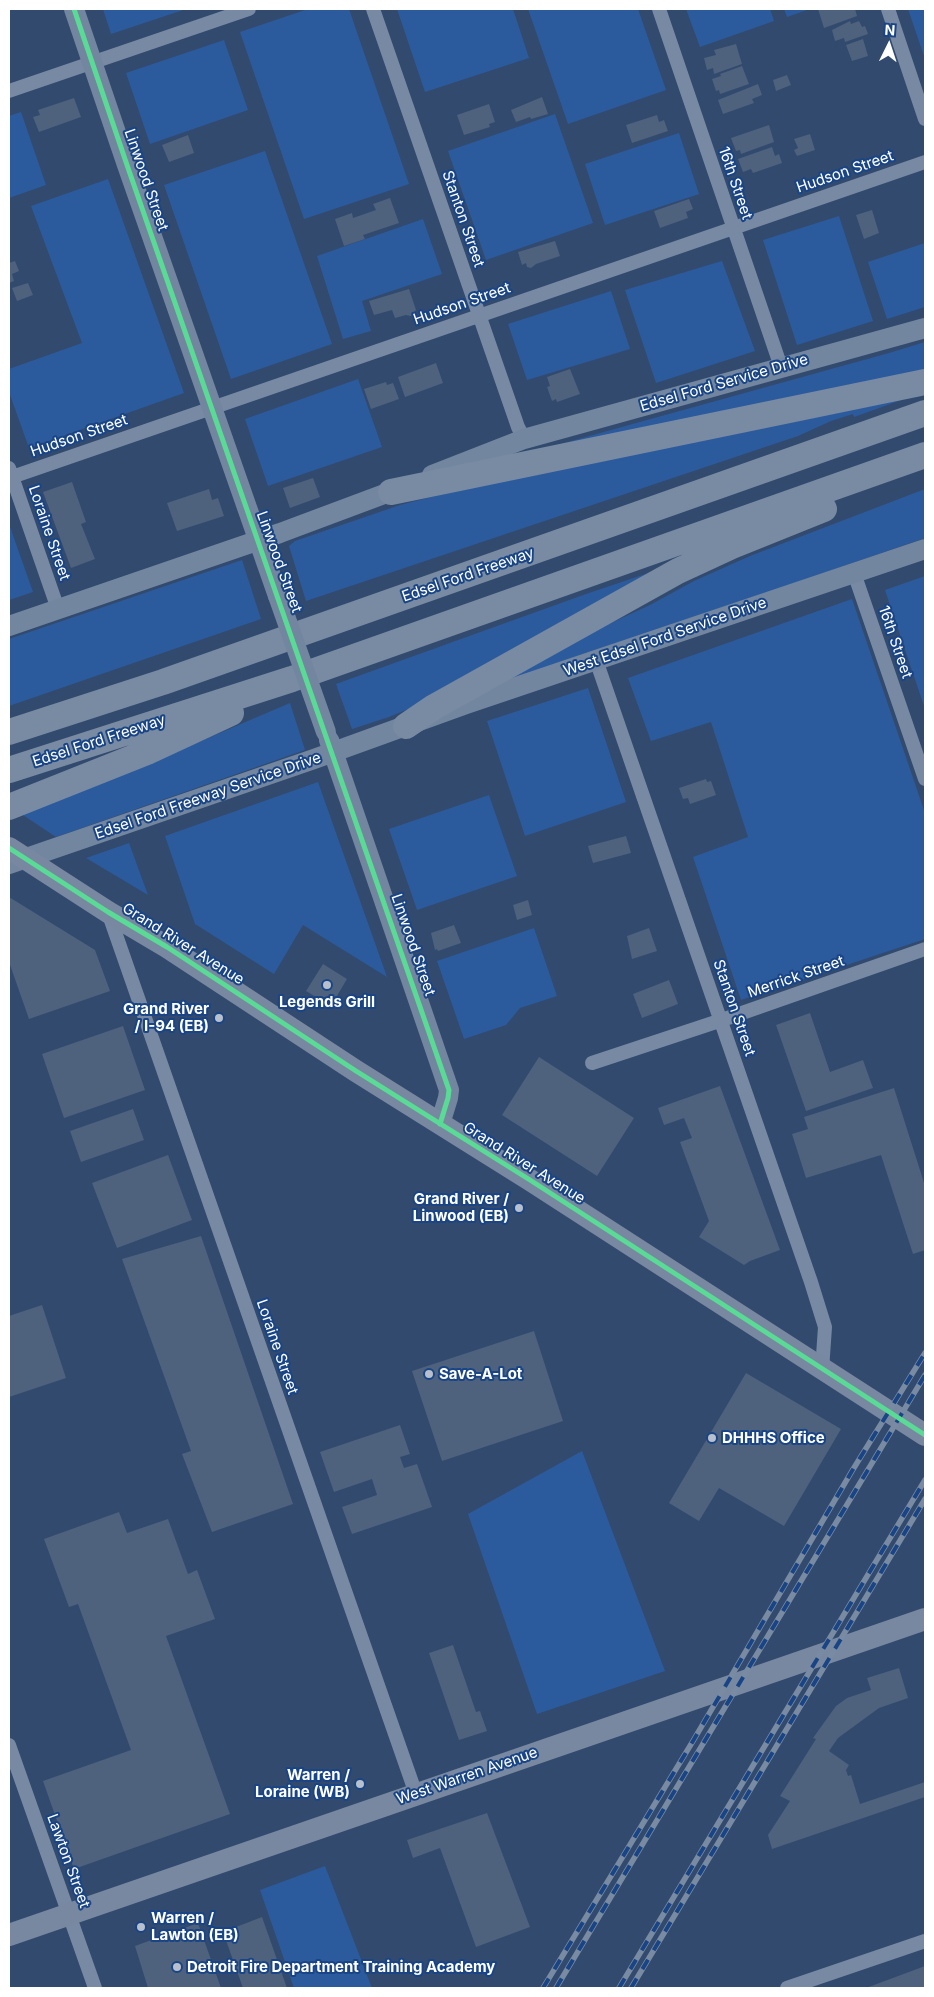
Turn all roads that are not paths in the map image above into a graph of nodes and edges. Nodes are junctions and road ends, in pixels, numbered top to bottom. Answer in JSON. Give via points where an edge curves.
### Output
{"nodes":[{"id":1,"x":74,"y":9,"type":"edge"},
{"id":2,"x":249,"y":9,"type":"edge"},
{"id":3,"x":373,"y":9,"type":"edge"},
{"id":4,"x":660,"y":9,"type":"edge"},
{"id":5,"x":888,"y":9,"type":"edge"},
{"id":6,"x":93,"y":62,"type":"junction"},
{"id":7,"x":9,"y":92,"type":"edge"},
{"id":8,"x":925,"y":119,"type":"edge"},
{"id":9,"x":925,"y":162,"type":"edge"},
{"id":10,"x":733,"y":228,"type":"junction"},
{"id":11,"x":480,"y":316,"type":"junction"},
{"id":12,"x":925,"y":328,"type":"edge"},
{"id":13,"x":781,"y":367,"type":"junction"},
{"id":14,"x":925,"y":382,"type":"edge"},
{"id":15,"x":212,"y":408,"type":"junction"},
{"id":16,"x":925,"y":413,"type":"edge"},
{"id":17,"x":524,"y":439,"type":"junction"},
{"id":18,"x":925,"y":455,"type":"edge"},
{"id":19,"x":10,"y":474,"type":"edge"},
{"id":20,"x":925,"y":474,"type":"edge"},
{"id":21,"x":391,"y":492,"type":"junction"},
{"id":22,"x":258,"y":540,"type":"junction"},
{"id":23,"x":925,"y":549,"type":"edge"},
{"id":24,"x":854,"y":573,"type":"junction"},
{"id":25,"x":58,"y":609,"type":"junction"},
{"id":26,"x":9,"y":626,"type":"edge"},
{"id":27,"x":596,"y":660,"type":"junction"},
{"id":28,"x":292,"y":679,"type":"junction"},
{"id":29,"x":406,"y":726,"type":"junction"},
{"id":30,"x":9,"y":732,"type":"edge"},
{"id":31,"x":333,"y":752,"type":"junction"},
{"id":32,"x":9,"y":770,"type":"edge"},
{"id":33,"x":925,"y":779,"type":"edge"},
{"id":34,"x":9,"y":807,"type":"edge"},
{"id":35,"x":14,"y":857,"type":"edge"},
{"id":36,"x":108,"y":912,"type":"junction"},
{"id":37,"x":925,"y":950,"type":"edge"},
{"id":38,"x":722,"y":1020,"type":"junction"},
{"id":39,"x":592,"y":1063,"type":"dead end"},
{"id":40,"x":440,"y":1124,"type":"junction"},
{"id":41,"x":822,"y":1370,"type":"junction"},
{"id":42,"x":925,"y":1435,"type":"edge"},
{"id":43,"x":925,"y":1620,"type":"edge"},
{"id":44,"x":9,"y":1745,"type":"edge"},
{"id":45,"x":416,"y":1794,"type":"junction"},
{"id":46,"x":70,"y":1915,"type":"junction"},
{"id":47,"x":9,"y":1935,"type":"edge"},
{"id":48,"x":925,"y":1941,"type":"edge"},
{"id":49,"x":95,"y":1988,"type":"edge"},
{"id":50,"x":787,"y":1988,"type":"edge"}],
"edges":[{"from":1,"to":6,"type":"street","name":"Linwood Street"},
{"from":2,"to":6,"type":"street"},
{"from":3,"to":11,"type":"street","name":"Stanton Street"},
{"from":4,"to":10,"type":"street","name":"16th Street"},
{"from":5,"to":8,"type":"street"},
{"from":6,"to":7,"type":"street"},
{"from":6,"to":15,"type":"street","name":"Linwood Street"},
{"from":9,"to":10,"type":"street","name":"Hudson Street"},
{"from":10,"to":11,"type":"street","name":"Hudson Street"},
{"from":10,"to":13,"type":"street","name":"16th Street"},
{"from":11,"to":15,"type":"street","name":"Hudson Street"},
{"from":11,"to":17,"type":"street","name":"Stanton Street"},
{"from":12,"to":13,"type":"street","name":"Edsel Ford Service Drive"},
{"from":13,"to":17,"type":"street","name":"Edsel Ford Service Drive"},
{"from":14,"to":21,"type":"highway"},
{"from":15,"to":19,"type":"street","name":"Hudson Street"},
{"from":15,"to":22,"type":"street","name":"Linwood Street"},
{"from":16,"to":30,"type":"highway","name":"Edsel Ford Freeway","via":[[173,679]]},
{"from":17,"to":21,"type":"street"},
{"from":18,"to":28,"type":"highway","name":"Edsel Ford Freeway"},
{"from":19,"to":25,"type":"street","name":"Loraine Street"},
{"from":20,"to":29,"type":"highway","via":[[826,508],[678,571],[434,707]]},
{"from":21,"to":22,"type":"street"},
{"from":22,"to":25,"type":"street"},
{"from":22,"to":31,"type":"street","name":"Linwood Street","bridge":true},
{"from":23,"to":24,"type":"street","name":"West Edsel Ford Service Drive"},
{"from":24,"to":27,"type":"street","name":"West Edsel Ford Service Drive"},
{"from":24,"to":33,"type":"street","name":"16th Street"},
{"from":25,"to":26,"type":"street"},
{"from":27,"to":29,"type":"street","name":"West Edsel Ford Service Drive"},
{"from":27,"to":38,"type":"street","name":"Stanton Street"},
{"from":28,"to":32,"type":"highway","name":"Edsel Ford Freeway"},
{"from":28,"to":34,"type":"highway","via":[[228,716]]},
{"from":29,"to":31,"type":"street","name":"Edsel Ford Freeway Service Drive"},
{"from":31,"to":35,"type":"street","name":"Edsel Ford Freeway Service Drive"},
{"from":31,"to":40,"type":"street","name":"Linwood Street","via":[[449,1090]]},
{"from":35,"to":36,"type":"main road","name":"Grand River Avenue"},
{"from":36,"to":40,"type":"main road","name":"Grand River Avenue","via":[[168,947]]},
{"from":36,"to":45,"type":"street","name":"Loraine Street"},
{"from":37,"to":38,"type":"street","name":"Merrick Street"},
{"from":38,"to":39,"type":"street","name":"Merrick Street"},
{"from":38,"to":41,"type":"street","name":"Stanton Street","via":[[825,1327]]},
{"from":40,"to":41,"type":"main road","name":"Grand River Avenue"},
{"from":41,"to":42,"type":"main road","name":"Grand River Avenue"},
{"from":43,"to":45,"type":"main road","name":"West Warren Avenue"},
{"from":44,"to":46,"type":"street","name":"Lawton Street"},
{"from":45,"to":46,"type":"main road","name":"West Warren Avenue"},
{"from":46,"to":47,"type":"main road","name":"West Warren Avenue"},
{"from":46,"to":49,"type":"street","name":"Lawton Street"},
{"from":48,"to":50,"type":"street"}]}
